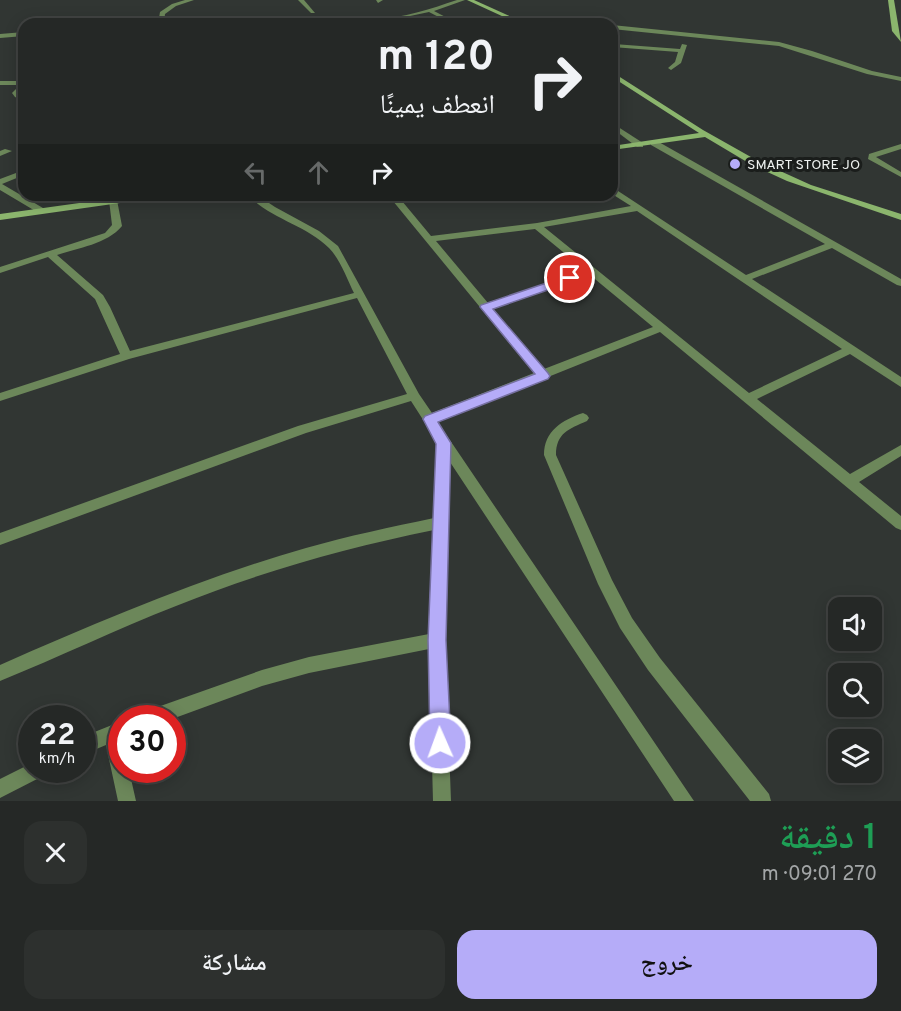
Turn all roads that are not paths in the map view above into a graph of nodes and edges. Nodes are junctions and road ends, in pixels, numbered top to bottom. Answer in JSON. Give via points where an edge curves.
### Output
{"nodes":[{"id":1,"x":191,"y":0,"type":"edge"},
{"id":2,"x":301,"y":0,"type":"edge"},
{"id":3,"x":462,"y":0,"type":"edge"},
{"id":4,"x":470,"y":0,"type":"edge"},
{"id":5,"x":891,"y":0,"type":"edge"},
{"id":6,"x":429,"y":10,"type":"junction"},
{"id":7,"x":313,"y":12,"type":"dead end"},
{"id":8,"x":162,"y":18,"type":"edge"},
{"id":9,"x":393,"y":18,"type":"edge"},
{"id":10,"x":444,"y":18,"type":"edge"},
{"id":11,"x":510,"y":18,"type":"edge"},
{"id":12,"x":618,"y":28,"type":"edge"},
{"id":13,"x":898,"y":31,"type":"edge"},
{"id":14,"x":18,"y":34,"type":"edge"},
{"id":15,"x":686,"y":34,"type":"junction"},
{"id":16,"x":0,"y":36,"type":"edge"},
{"id":17,"x":901,"y":40,"type":"edge"},
{"id":18,"x":618,"y":46,"type":"edge"},
{"id":19,"x":618,"y":48,"type":"edge"},
{"id":20,"x":626,"y":51,"type":"dead end"},
{"id":21,"x":683,"y":51,"type":"junction"},
{"id":22,"x":671,"y":68,"type":"dead end"},
{"id":23,"x":618,"y":78,"type":"edge"},
{"id":24,"x":901,"y":79,"type":"edge"},
{"id":25,"x":0,"y":83,"type":"edge"},
{"id":26,"x":18,"y":84,"type":"edge"},
{"id":27,"x":618,"y":129,"type":"edge"},
{"id":28,"x":704,"y":135,"type":"junction"},
{"id":29,"x":654,"y":143,"type":"junction"},
{"id":30,"x":640,"y":145,"type":"junction"},
{"id":31,"x":901,"y":146,"type":"edge"},
{"id":32,"x":618,"y":147,"type":"edge"},
{"id":33,"x":18,"y":175,"type":"edge"},
{"id":34,"x":901,"y":175,"type":"edge"},
{"id":35,"x":0,"y":184,"type":"edge"},
{"id":36,"x":618,"y":194,"type":"edge"},
{"id":37,"x":18,"y":196,"type":"edge"},
{"id":38,"x":26,"y":201,"type":"edge"},
{"id":39,"x":106,"y":201,"type":"edge"},
{"id":40,"x":113,"y":201,"type":"edge"},
{"id":41,"x":262,"y":201,"type":"edge"},
{"id":42,"x":397,"y":201,"type":"edge"},
{"id":43,"x":637,"y":208,"type":"junction"},
{"id":44,"x":40,"y":210,"type":"junction"},
{"id":45,"x":0,"y":217,"type":"edge"},
{"id":46,"x":901,"y":217,"type":"edge"},
{"id":47,"x":537,"y":225,"type":"junction"},
{"id":48,"x":431,"y":239,"type":"junction"},
{"id":49,"x":831,"y":245,"type":"junction"},
{"id":50,"x":50,"y":254,"type":"junction"},
{"id":51,"x":0,"y":270,"type":"edge"},
{"id":52,"x":592,"y":271,"type":"junction"},
{"id":53,"x":744,"y":279,"type":"junction"},
{"id":54,"x":901,"y":283,"type":"edge"},
{"id":55,"x":360,"y":294,"type":"junction"},
{"id":56,"x":486,"y":307,"type":"junction"},
{"id":57,"x":660,"y":328,"type":"junction"},
{"id":58,"x":851,"y":349,"type":"junction"},
{"id":59,"x":126,"y":356,"type":"junction"},
{"id":60,"x":543,"y":376,"type":"junction"},
{"id":61,"x":901,"y":383,"type":"edge"},
{"id":62,"x":414,"y":396,"type":"junction"},
{"id":63,"x":0,"y":397,"type":"edge"},
{"id":64,"x":748,"y":398,"type":"junction"},
{"id":65,"x":583,"y":418,"type":"dead end"},
{"id":66,"x":430,"y":419,"type":"junction"},
{"id":67,"x":444,"y":443,"type":"junction"},
{"id":68,"x":901,"y":450,"type":"edge"},
{"id":69,"x":850,"y":481,"type":"junction"},
{"id":70,"x":441,"y":523,"type":"junction"},
{"id":71,"x":901,"y":524,"type":"edge"},
{"id":72,"x":0,"y":539,"type":"edge"},
{"id":73,"x":437,"y":640,"type":"junction"},
{"id":74,"x":0,"y":673,"type":"edge"},
{"id":75,"x":186,"y":706,"type":"edge"},
{"id":76,"x":18,"y":780,"type":"edge"},
{"id":77,"x":124,"y":783,"type":"edge"},
{"id":78,"x":0,"y":789,"type":"edge"},
{"id":79,"x":127,"y":801,"type":"edge"},
{"id":80,"x":442,"y":801,"type":"edge"},
{"id":81,"x":685,"y":801,"type":"edge"},
{"id":82,"x":762,"y":801,"type":"edge"}],
"edges":[{"from":1,"to":8,"type":"street","via":[[174,5],[162,13]]},
{"from":2,"to":7,"type":"street"},
{"from":3,"to":6,"type":"street"},
{"from":4,"to":11,"type":"street"},
{"from":5,"to":13,"type":"street"},
{"from":6,"to":9,"type":"street"},
{"from":6,"to":10,"type":"street"},
{"from":12,"to":15,"type":"street"},
{"from":13,"to":17,"type":"street"},
{"from":14,"to":16,"type":"street"},
{"from":15,"to":21,"type":"street"},
{"from":15,"to":24,"type":"street","via":[[798,48],[853,69]]},
{"from":18,"to":21,"type":"street"},
{"from":19,"to":20,"type":"street"},
{"from":21,"to":22,"type":"street"},
{"from":23,"to":28,"type":"street"},
{"from":25,"to":26,"type":"street"},
{"from":27,"to":30,"type":"street"},
{"from":28,"to":29,"type":"street"},
{"from":28,"to":46,"type":"street","via":[[793,180]]},
{"from":29,"to":30,"type":"street"},
{"from":29,"to":49,"type":"street"},
{"from":30,"to":32,"type":"street"},
{"from":31,"to":34,"type":"street","via":[[872,159]]},
{"from":33,"to":35,"type":"street"},
{"from":35,"to":37,"type":"street"},
{"from":36,"to":43,"type":"street"},
{"from":38,"to":44,"type":"street"},
{"from":39,"to":44,"type":"street"},
{"from":40,"to":50,"type":"street","via":[[117,224],[112,232]]},
{"from":41,"to":55,"type":"street","via":[[331,244]]},
{"from":42,"to":48,"type":"street"},
{"from":43,"to":47,"type":"street"},
{"from":43,"to":53,"type":"street"},
{"from":44,"to":45,"type":"street"},
{"from":47,"to":48,"type":"street"},
{"from":47,"to":52,"type":"street"},
{"from":48,"to":56,"type":"street"},
{"from":49,"to":53,"type":"street"},
{"from":49,"to":54,"type":"street"},
{"from":50,"to":51,"type":"street"},
{"from":50,"to":59,"type":"street","via":[[99,297]]},
{"from":52,"to":56,"type":"street"},
{"from":52,"to":57,"type":"street"},
{"from":53,"to":58,"type":"street"},
{"from":55,"to":59,"type":"street"},
{"from":55,"to":62,"type":"street"},
{"from":56,"to":60,"type":"street"},
{"from":57,"to":60,"type":"street"},
{"from":57,"to":64,"type":"street"},
{"from":58,"to":61,"type":"street"},
{"from":58,"to":64,"type":"street"},
{"from":59,"to":63,"type":"street"},
{"from":60,"to":66,"type":"street"},
{"from":62,"to":66,"type":"street"},
{"from":62,"to":72,"type":"street","via":[[302,429]]},
{"from":64,"to":69,"type":"street"},
{"from":65,"to":82,"type":"street","via":[[557,430],[549,446],[550,455],[606,584],[654,664]]},
{"from":66,"to":67,"type":"street"},
{"from":67,"to":70,"type":"street"},
{"from":67,"to":81,"type":"street"},
{"from":68,"to":69,"type":"street"},
{"from":69,"to":71,"type":"street"},
{"from":70,"to":73,"type":"street"},
{"from":70,"to":74,"type":"street","via":[[351,542],[260,569],[87,634]]},
{"from":73,"to":75,"type":"street","via":[[309,665]]},
{"from":73,"to":80,"type":"street"},
{"from":76,"to":78,"type":"street"},
{"from":77,"to":79,"type":"street"}]}
